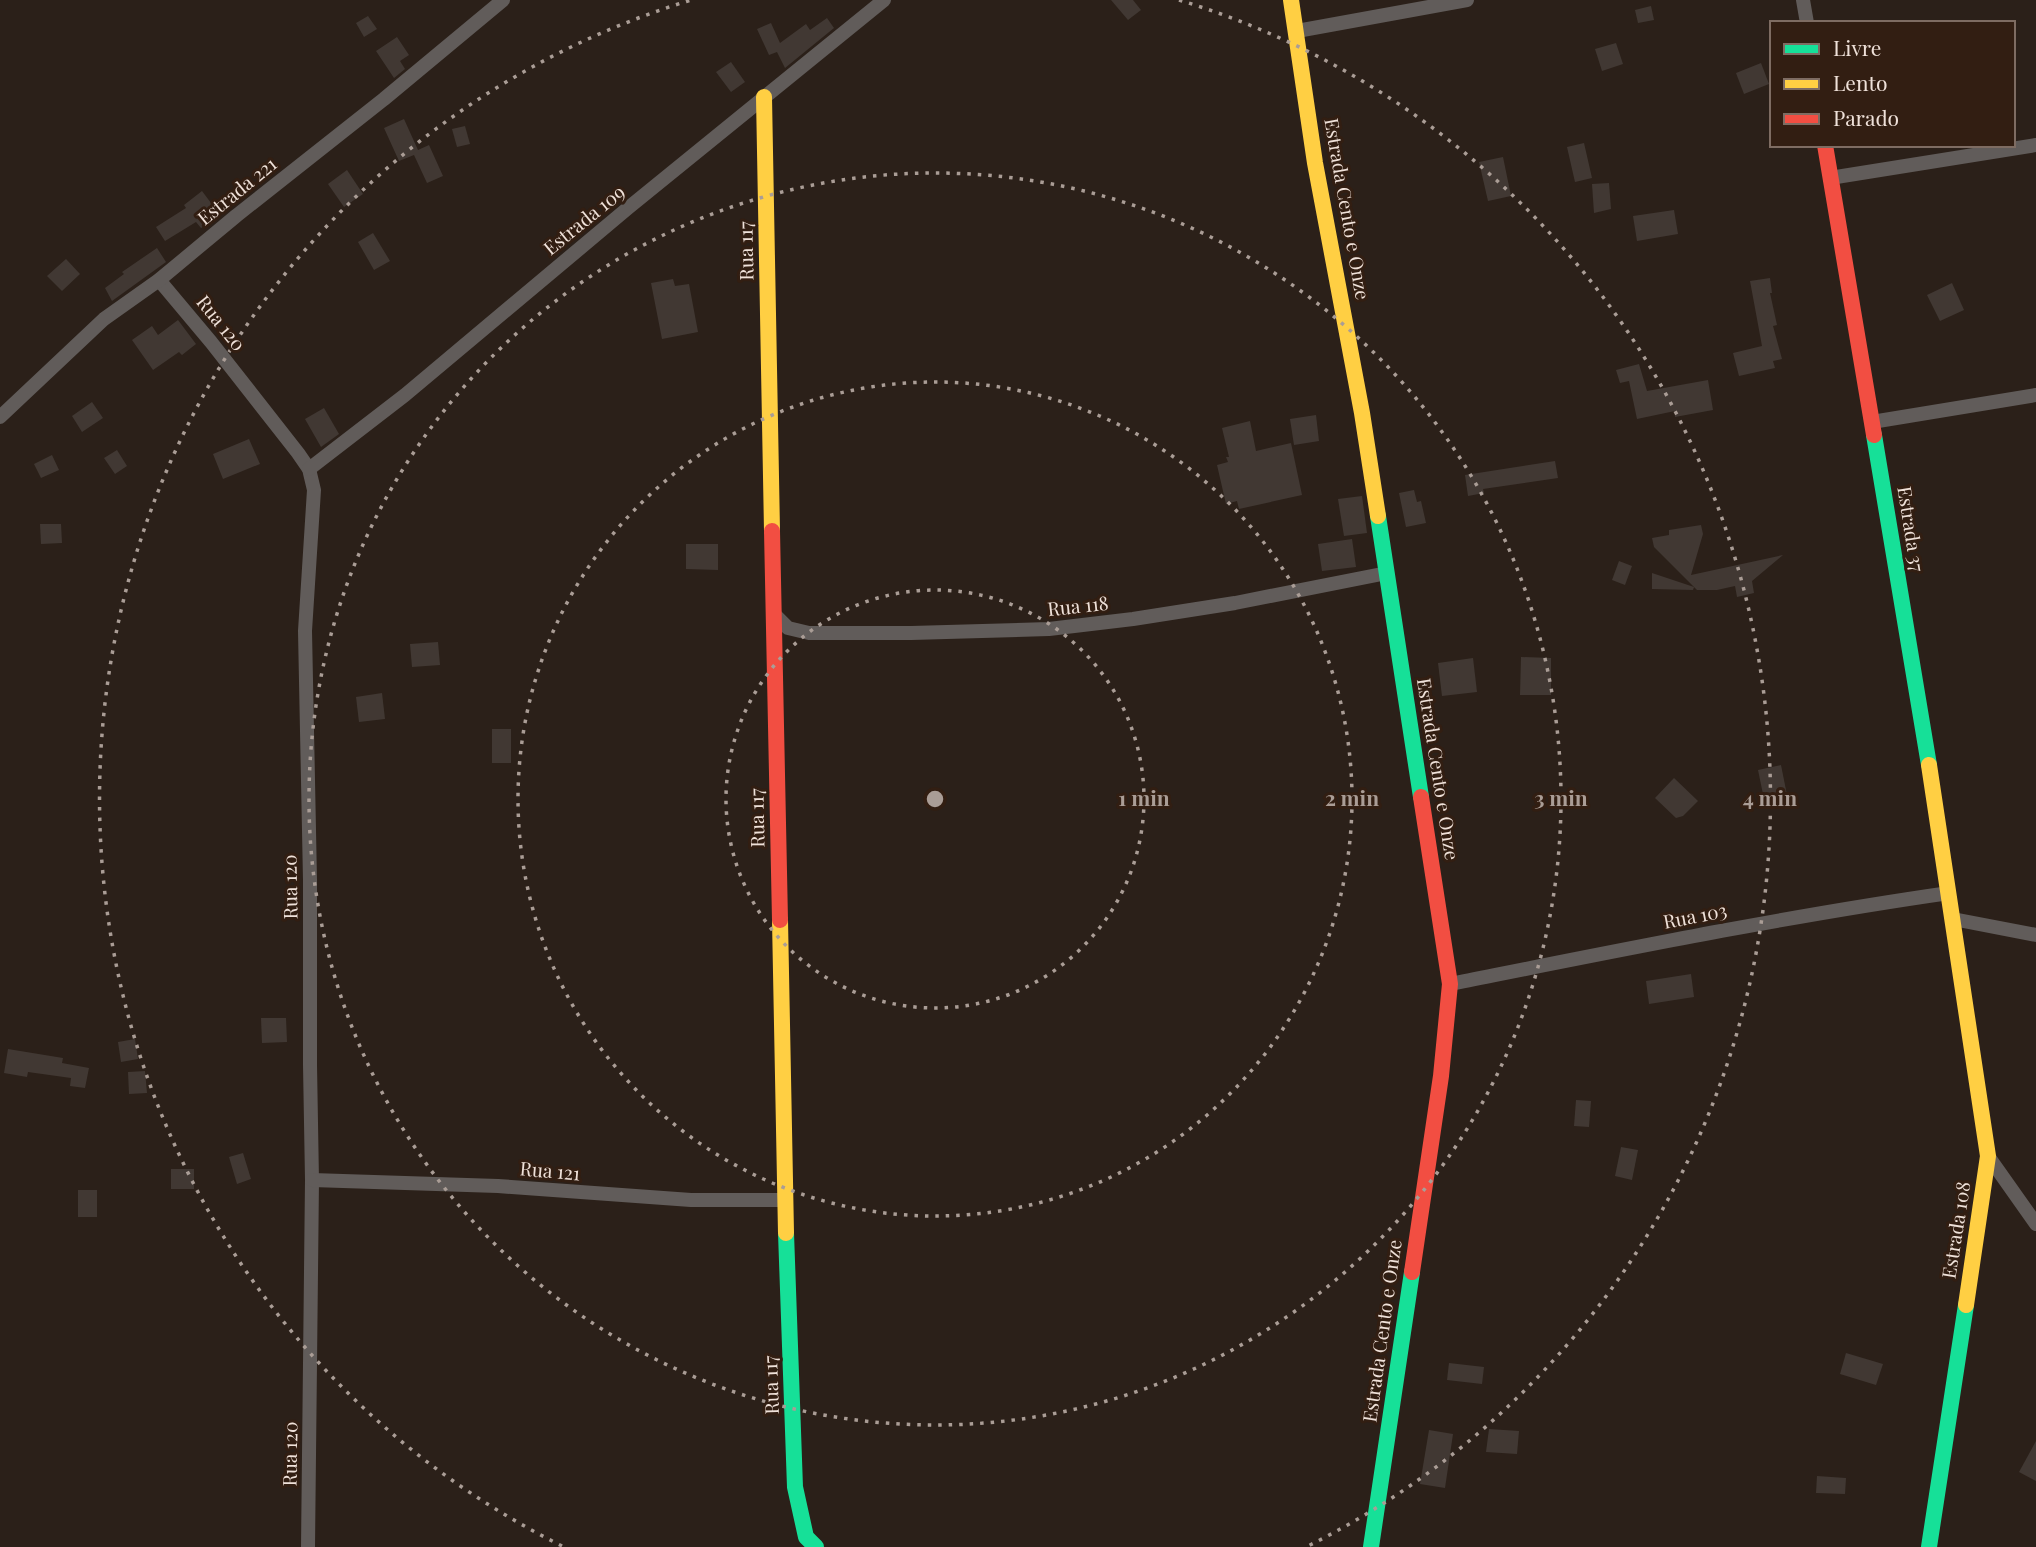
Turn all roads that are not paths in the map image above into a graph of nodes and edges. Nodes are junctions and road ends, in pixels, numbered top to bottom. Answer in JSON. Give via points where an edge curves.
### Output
{"nodes":[{"id":1,"x":503,"y":0,"type":"edge"},
{"id":2,"x":884,"y":0,"type":"edge"},
{"id":3,"x":1291,"y":0,"type":"edge"},
{"id":4,"x":1466,"y":0,"type":"edge"},
{"id":5,"x":1803,"y":0,"type":"edge"},
{"id":6,"x":1807,"y":21,"type":"edge"},
{"id":7,"x":1297,"y":31,"type":"junction"},
{"id":8,"x":764,"y":97,"type":"junction"},
{"id":9,"x":2036,"y":145,"type":"edge"},
{"id":10,"x":1825,"y":147,"type":"edge"},
{"id":11,"x":1830,"y":178,"type":"junction"},
{"id":12,"x":159,"y":280,"type":"junction"},
{"id":13,"x":2036,"y":396,"type":"edge"},
{"id":14,"x":0,"y":417,"type":"edge"},
{"id":15,"x":1872,"y":422,"type":"junction"},
{"id":16,"x":309,"y":469,"type":"junction"},
{"id":17,"x":1387,"y":573,"type":"junction"},
{"id":18,"x":775,"y":615,"type":"junction"},
{"id":19,"x":1949,"y":893,"type":"junction"},
{"id":20,"x":1952,"y":919,"type":"junction"},
{"id":21,"x":2036,"y":935,"type":"edge"},
{"id":22,"x":1450,"y":984,"type":"junction"},
{"id":23,"x":1988,"y":1156,"type":"junction"},
{"id":24,"x":312,"y":1180,"type":"junction"},
{"id":25,"x":785,"y":1200,"type":"junction"},
{"id":26,"x":2036,"y":1224,"type":"edge"},
{"id":27,"x":811,"y":1542,"type":"edge"},
{"id":28,"x":308,"y":1547,"type":"edge"},
{"id":29,"x":1371,"y":1547,"type":"edge"},
{"id":30,"x":1929,"y":1547,"type":"edge"}],
"edges":[{"from":1,"to":12,"type":"street","name":"Estrada 221"},
{"from":2,"to":8,"type":"street","name":"Estrada 109"},
{"from":3,"to":7,"type":"street","name":"Estrada Cento e Onze"},
{"from":4,"to":7,"type":"street"},
{"from":5,"to":6,"type":"street"},
{"from":7,"to":17,"type":"street","name":"Estrada Cento e Onze","via":[[1315,163]]},
{"from":8,"to":16,"type":"street","name":"Estrada 109"},
{"from":8,"to":18,"type":"street","name":"Rua 117"},
{"from":9,"to":11,"type":"street"},
{"from":10,"to":11,"type":"street","name":"Estrada 37"},
{"from":11,"to":15,"type":"street","name":"Estrada 37"},
{"from":12,"to":14,"type":"street","name":"Estrada 221","via":[[104,319]]},
{"from":12,"to":16,"type":"street","name":"Rua 120"},
{"from":13,"to":15,"type":"street"},
{"from":15,"to":19,"type":"street","name":"Estrada 37"},
{"from":16,"to":24,"type":"street","name":"Rua 120","via":[[314,490],[305,631]]},
{"from":17,"to":18,"type":"street","name":"Rua 118","via":[[1235,603],[1049,629],[809,633],[788,628]]},
{"from":17,"to":22,"type":"street","name":"Estrada Cento e Onze"},
{"from":18,"to":25,"type":"street","name":"Rua 117"},
{"from":19,"to":20,"type":"street","name":"Estrada 37"},
{"from":19,"to":22,"type":"street","name":"Rua 103","via":[[1761,923]]},
{"from":20,"to":21,"type":"street"},
{"from":20,"to":23,"type":"street","name":"Estrada 108"},
{"from":22,"to":29,"type":"street","name":"Estrada Cento e Onze","via":[[1441,1076]]},
{"from":23,"to":26,"type":"street"},
{"from":23,"to":30,"type":"street","name":"Estrada 108"},
{"from":24,"to":25,"type":"street","name":"Rua 121","via":[[498,1186],[691,1200]]},
{"from":24,"to":28,"type":"street","name":"Rua 120"},
{"from":25,"to":27,"type":"street","name":"Rua 117","via":[[795,1487]]}]}
